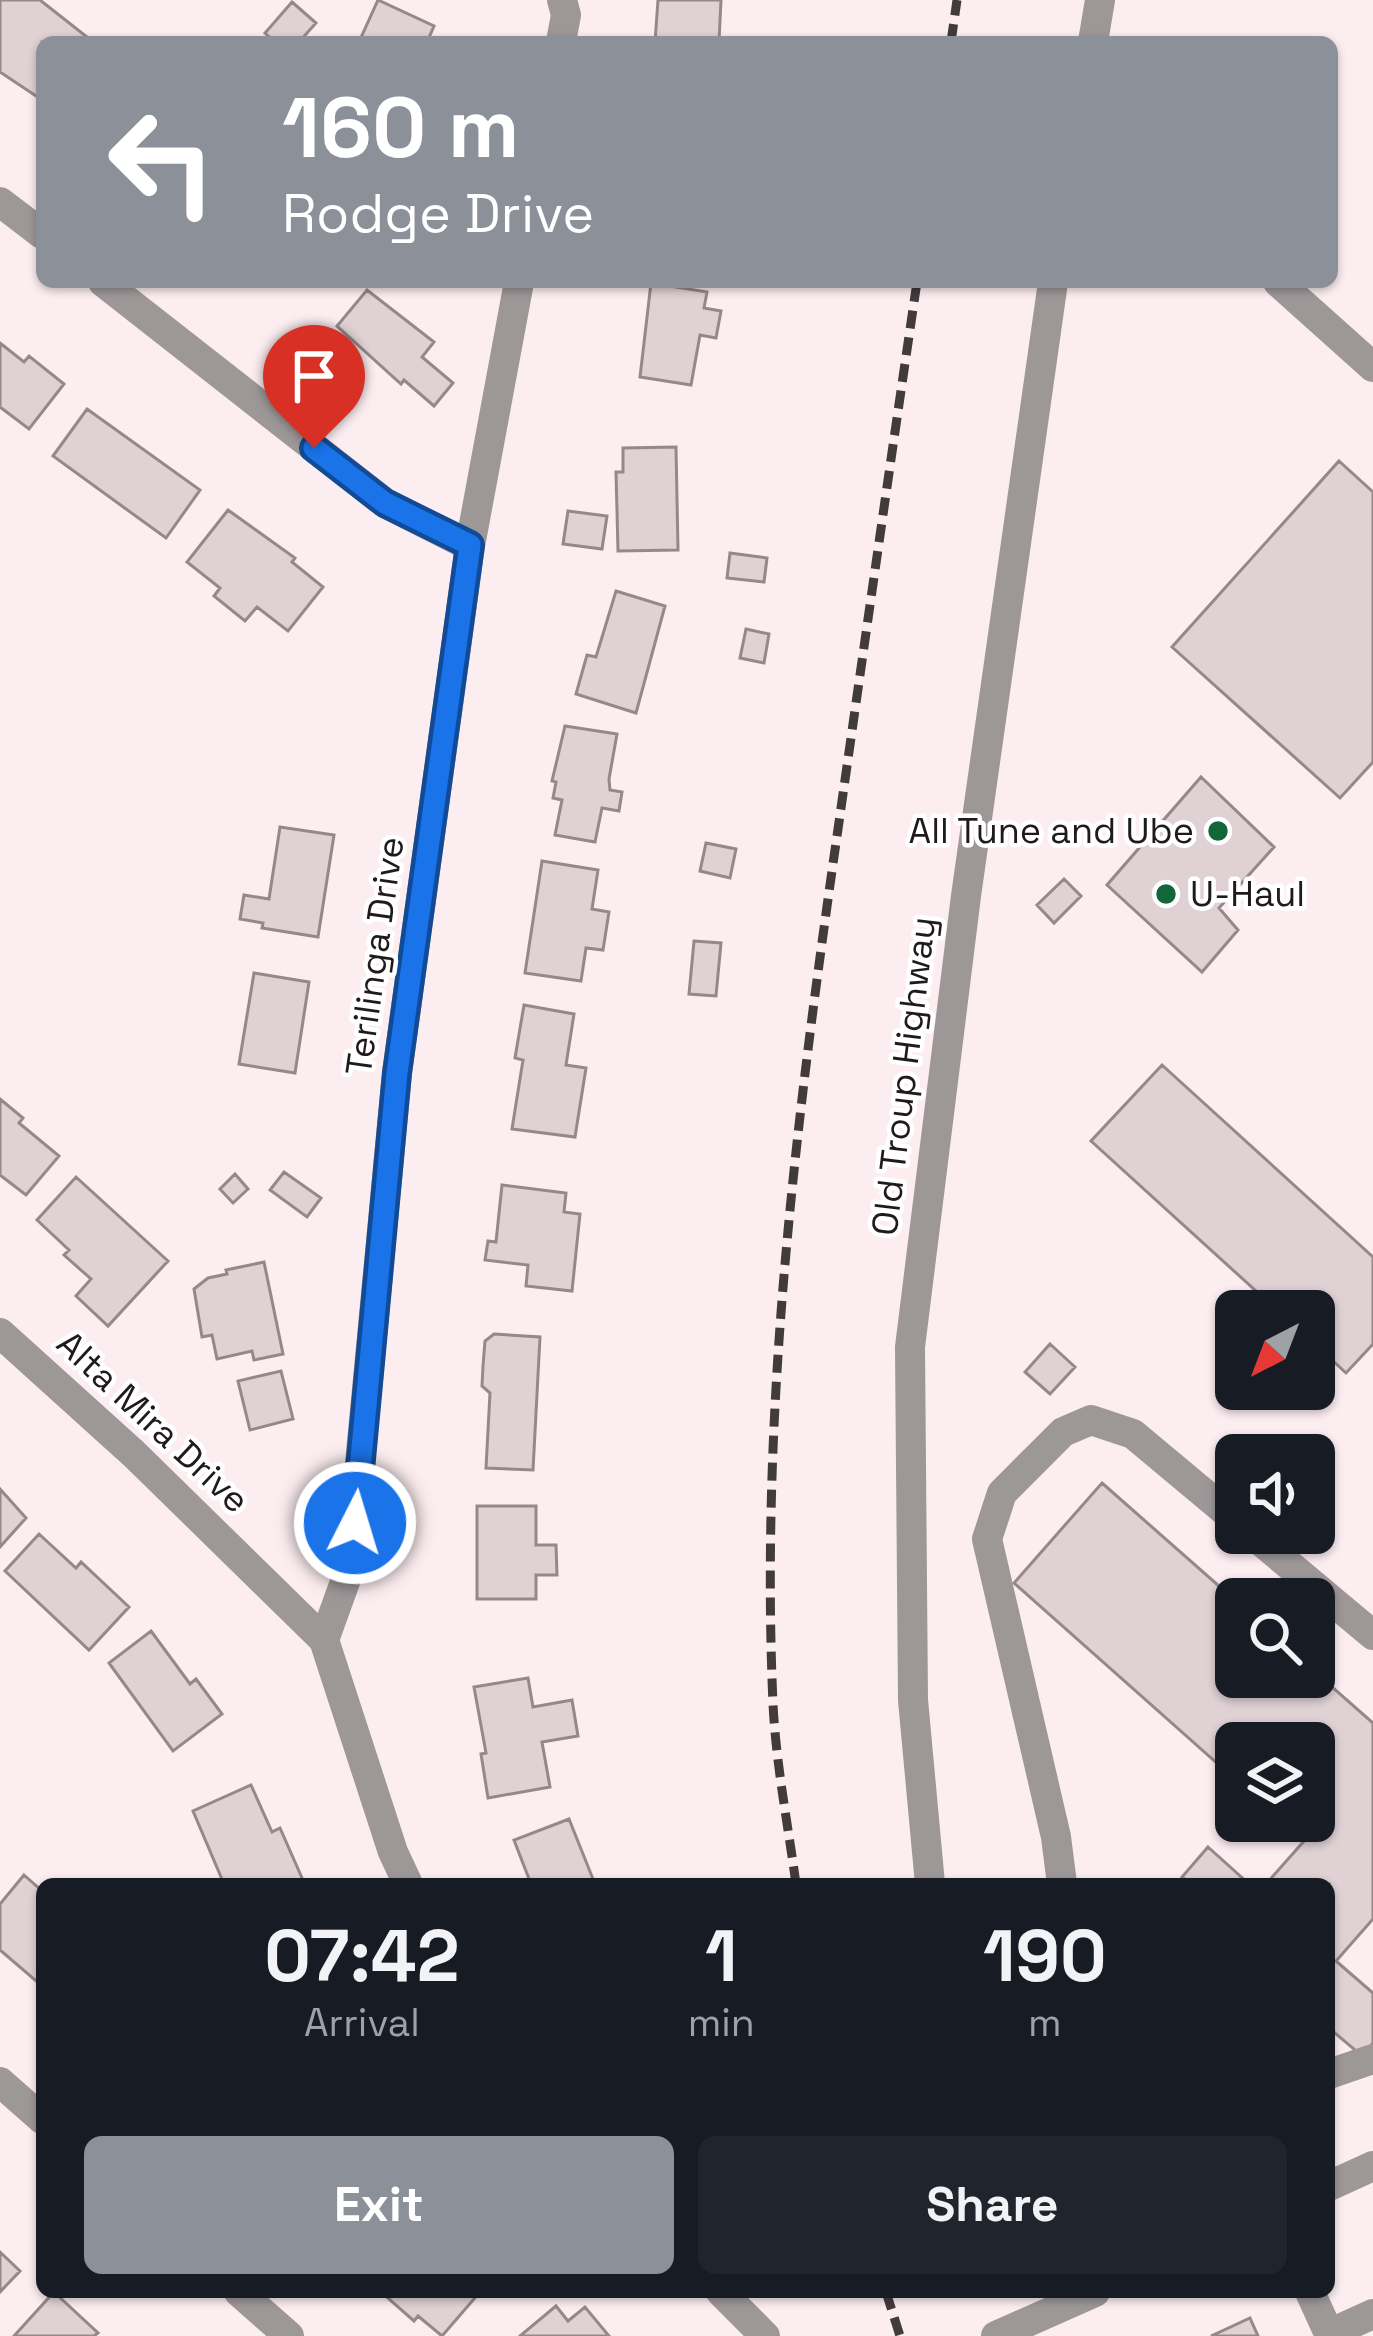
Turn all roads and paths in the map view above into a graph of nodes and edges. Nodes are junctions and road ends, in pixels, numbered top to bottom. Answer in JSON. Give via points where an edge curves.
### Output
{"nodes":[{"id":1,"x":562,"y":0,"type":"edge"},
{"id":2,"x":1100,"y":0,"type":"edge"},
{"id":3,"x":562,"y":36,"type":"edge"},
{"id":4,"x":1094,"y":36,"type":"edge"},
{"id":5,"x":0,"y":202,"type":"edge"},
{"id":6,"x":36,"y":230,"type":"edge"},
{"id":7,"x":111,"y":288,"type":"edge"},
{"id":8,"x":517,"y":288,"type":"edge"},
{"id":9,"x":1052,"y":288,"type":"edge"},
{"id":10,"x":1285,"y":288,"type":"edge"},
{"id":11,"x":1373,"y":367,"type":"edge"},
{"id":12,"x":470,"y":545,"type":"junction"},
{"id":13,"x":0,"y":1333,"type":"edge"},
{"id":14,"x":1215,"y":1503,"type":"edge"},
{"id":15,"x":1276,"y":1554,"type":"edge"},
{"id":16,"x":1373,"y":1635,"type":"edge"},
{"id":17,"x":323,"y":1640,"type":"junction"},
{"id":18,"x":405,"y":1878,"type":"edge"},
{"id":19,"x":930,"y":1878,"type":"edge"},
{"id":20,"x":1062,"y":1878,"type":"edge"},
{"id":21,"x":1373,"y":2059,"type":"edge"},
{"id":22,"x":1335,"y":2072,"type":"edge"},
{"id":23,"x":0,"y":2082,"type":"edge"},
{"id":24,"x":36,"y":2114,"type":"edge"},
{"id":25,"x":1373,"y":2166,"type":"edge"},
{"id":26,"x":1335,"y":2183,"type":"edge"},
{"id":27,"x":246,"y":2298,"type":"edge"},
{"id":28,"x":727,"y":2298,"type":"edge"},
{"id":29,"x":1019,"y":2298,"type":"edge"},
{"id":30,"x":1084,"y":2298,"type":"edge"},
{"id":31,"x":1313,"y":2298,"type":"edge"},
{"id":32,"x":1373,"y":2314,"type":"edge"},
{"id":33,"x":1029,"y":2329,"type":"edge"},
{"id":34,"x":1330,"y":2335,"type":"edge"},
{"id":35,"x":289,"y":2336,"type":"edge"},
{"id":36,"x":765,"y":2336,"type":"edge"},
{"id":37,"x":996,"y":2336,"type":"edge"}],
"edges":[{"from":1,"to":3,"type":"street"},
{"from":2,"to":4,"type":"street"},
{"from":5,"to":6,"type":"street"},
{"from":7,"to":12,"type":"street","via":[[385,503]]},
{"from":8,"to":12,"type":"street","name":"Terilinga Drive"},
{"from":9,"to":19,"type":"street","name":"Old Troup Highway","via":[[910,1347],[913,1700]]},
{"from":10,"to":11,"type":"street"},
{"from":12,"to":17,"type":"street","name":"Terilinga Drive","via":[[397,1073],[350,1568]]},
{"from":13,"to":17,"type":"street","name":"Alta Mira Drive"},
{"from":14,"to":20,"type":"street","via":[[1132,1434],[1091,1420],[1063,1432],[1002,1493],[987,1539]]},
{"from":15,"to":16,"type":"street"},
{"from":17,"to":18,"type":"street","name":"Alta Mira Drive"},
{"from":21,"to":22,"type":"street"},
{"from":23,"to":24,"type":"street"},
{"from":25,"to":26,"type":"street"},
{"from":27,"to":35,"type":"street"},
{"from":28,"to":36,"type":"street"},
{"from":29,"to":33,"type":"street"},
{"from":30,"to":33,"type":"street"},
{"from":31,"to":34,"type":"street"},
{"from":32,"to":34,"type":"street"},
{"from":33,"to":37,"type":"street"}]}
